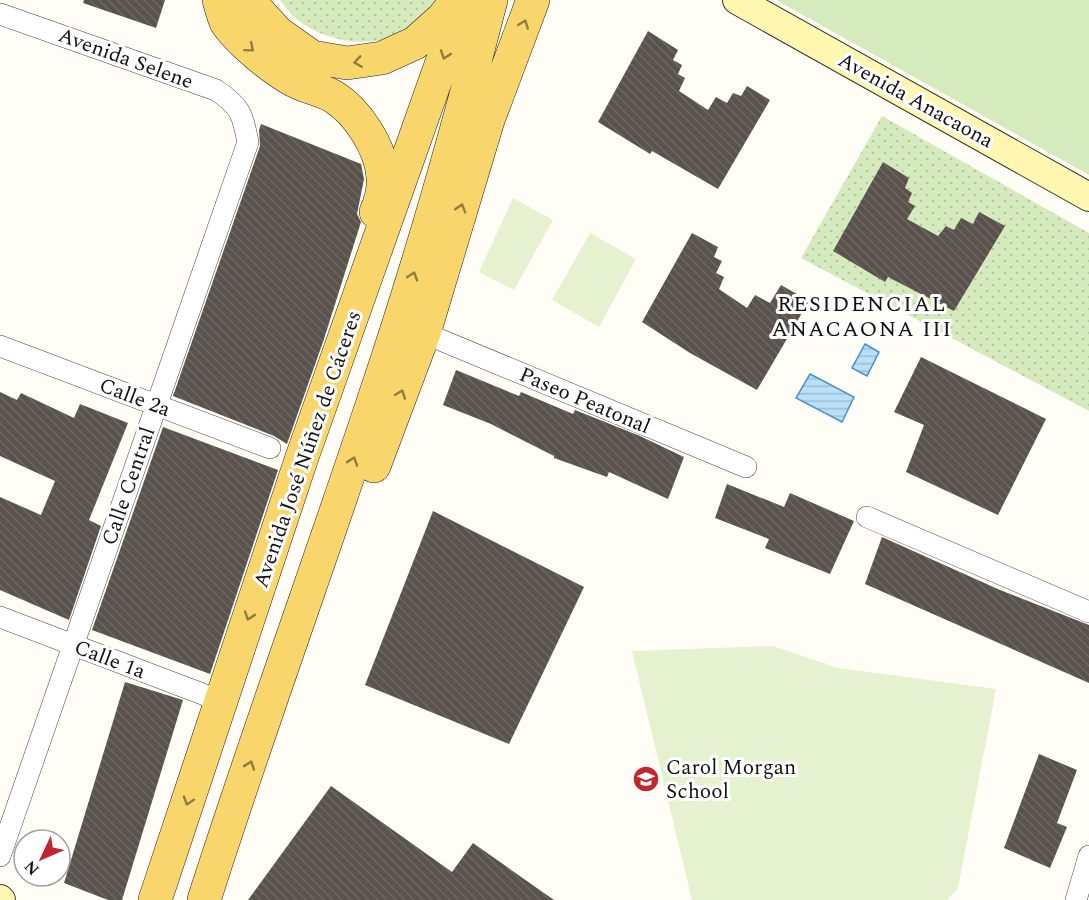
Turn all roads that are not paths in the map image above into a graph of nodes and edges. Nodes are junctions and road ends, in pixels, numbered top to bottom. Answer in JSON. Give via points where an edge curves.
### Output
{"nodes":[{"id":1,"x":219,"y":0,"type":"edge"},
{"id":2,"x":248,"y":0,"type":"edge"},
{"id":3,"x":457,"y":0,"type":"edge"},
{"id":4,"x":464,"y":0,"type":"edge"},
{"id":5,"x":491,"y":0,"type":"edge"},
{"id":6,"x":533,"y":0,"type":"edge"},
{"id":7,"x":739,"y":1,"type":"edge"},
{"id":8,"x":0,"y":14,"type":"edge"},
{"id":9,"x":243,"y":116,"type":"joint"},
{"id":10,"x":1089,"y":197,"type":"edge"},
{"id":11,"x":424,"y":333,"type":"junction"},
{"id":12,"x":345,"y":342,"type":"junction"},
{"id":13,"x":0,"y":346,"type":"edge"},
{"id":14,"x":156,"y":405,"type":"junction"},
{"id":15,"x":270,"y":448,"type":"dead end"},
{"id":16,"x":746,"y":468,"type":"dead end"},
{"id":17,"x":867,"y":517,"type":"dead end"},
{"id":18,"x":1089,"y":612,"type":"edge"},
{"id":19,"x":0,"y":617,"type":"edge"},
{"id":20,"x":73,"y":644,"type":"junction"},
{"id":21,"x":237,"y":652,"type":"junction"},
{"id":22,"x":284,"y":663,"type":"junction"},
{"id":23,"x":221,"y":701,"type":"junction"},
{"id":24,"x":174,"y":844,"type":"junction"},
{"id":25,"x":0,"y":856,"type":"edge"},
{"id":26,"x":1089,"y":856,"type":"edge"},
{"id":27,"x":217,"y":859,"type":"junction"},
{"id":28,"x":164,"y":898,"type":"edge"},
{"id":29,"x":204,"y":900,"type":"edge"},
{"id":30,"x":1076,"y":900,"type":"edge"}],
"edges":[{"from":1,"to":12,"type":"main road","one_way":true,"via":[[226,21],[245,44],[291,79],[333,97],[351,111],[378,156],[383,176],[381,198],[356,268]]},
{"from":3,"to":2,"type":"main road","one_way":true,"via":[[415,43],[382,58],[347,63],[312,57],[278,33]]},
{"from":4,"to":12,"type":"main road","name":"Avenida José Núñez de Cáceres","one_way":true},
{"from":22,"to":5,"type":"main road","one_way":true,"via":[[425,241]]},
{"from":11,"to":6,"type":"main road","one_way":true,"via":[[488,120]]},
{"from":7,"to":10,"type":"main road","name":"Avenida Anacaona"},
{"from":8,"to":9,"type":"street","name":"Avenida Selene","via":[[216,90],[233,101]]},
{"from":9,"to":14,"type":"street","name":"Calle Central","via":[[248,142]]},
{"from":11,"to":16,"type":"street","name":"Paseo Peatonal"},
{"from":22,"to":11,"type":"main road","one_way":true,"via":[[322,592]]},
{"from":12,"to":21,"type":"main road","name":"Avenida José Núñez de Cáceres","one_way":true},
{"from":13,"to":14,"type":"street","name":"Calle 2a"},
{"from":14,"to":15,"type":"street","name":"Calle 2a"},
{"from":14,"to":20,"type":"street","name":"Calle Central"},
{"from":17,"to":18,"type":"street"},
{"from":19,"to":20,"type":"street","name":"Calle 1a"},
{"from":20,"to":23,"type":"street","name":"Calle 1a"},
{"from":20,"to":25,"type":"street","name":"Calle Central"},
{"from":21,"to":22,"type":"main road"},
{"from":21,"to":23,"type":"main road","name":"Avenida José Núñez de Cáceres"},
{"from":27,"to":22,"type":"main road","one_way":true},
{"from":23,"to":24,"type":"main road","name":"Avenida José Núñez de Cáceres","one_way":true},
{"from":24,"to":27,"type":"main road"},
{"from":24,"to":28,"type":"main road","name":"Avenida José Núñez de Cáceres"},
{"from":26,"to":30,"type":"street"},
{"from":27,"to":29,"type":"main road"}]}
